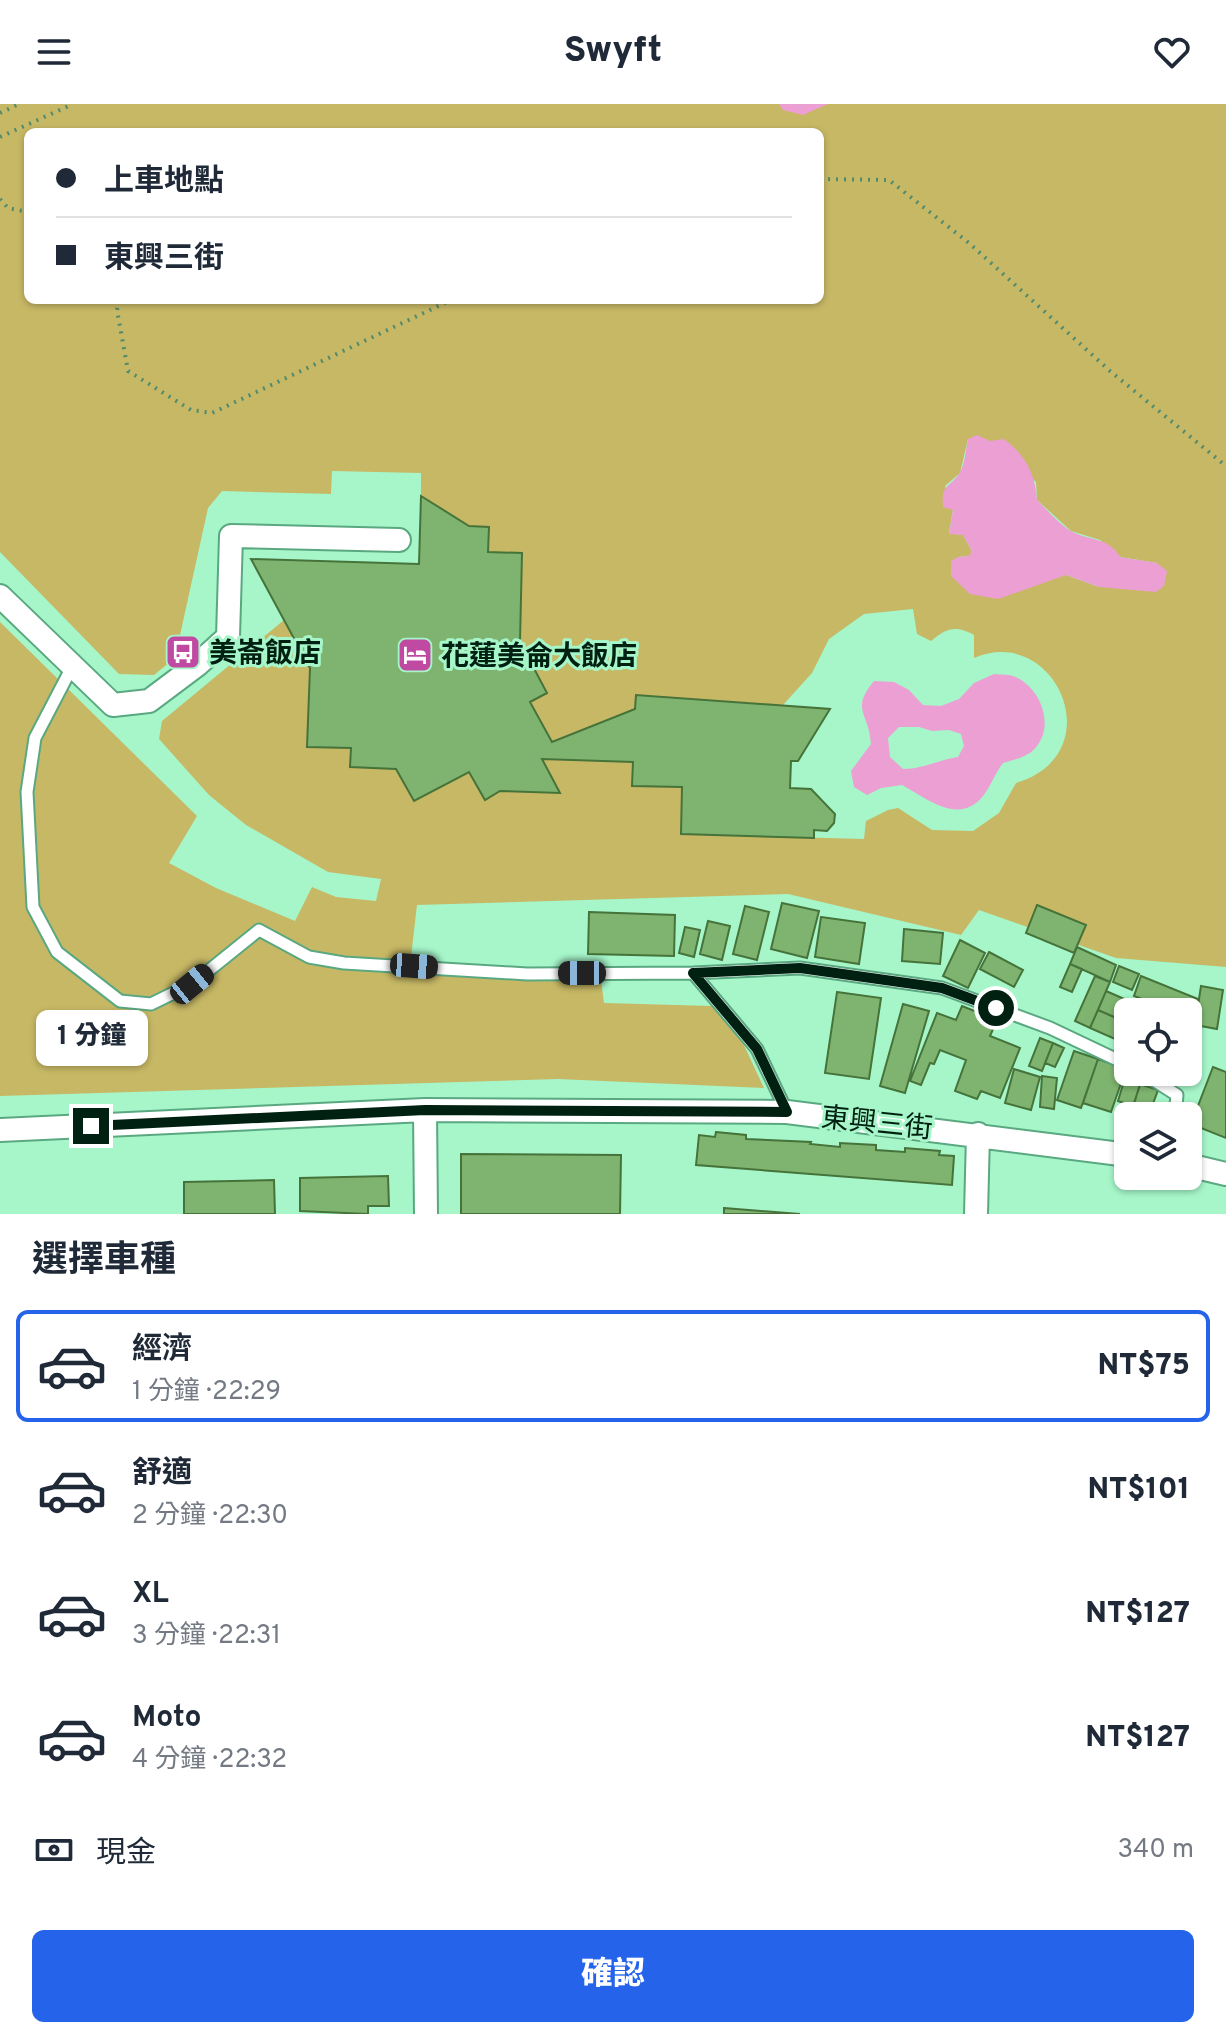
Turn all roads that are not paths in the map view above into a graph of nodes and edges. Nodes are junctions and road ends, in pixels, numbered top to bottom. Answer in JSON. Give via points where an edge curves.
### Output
{"nodes":[{"id":1,"x":399,"y":540,"type":"dead end"},
{"id":2,"x":0,"y":596,"type":"edge"},
{"id":3,"x":72,"y":667,"type":"junction"},
{"id":4,"x":693,"y":973,"type":"junction"},
{"id":5,"x":1114,"y":1058,"type":"edge"},
{"id":6,"x":1163,"y":1086,"type":"edge"},
{"id":7,"x":1176,"y":1102,"type":"edge"},
{"id":8,"x":425,"y":1110,"type":"junction"},
{"id":9,"x":787,"y":1112,"type":"junction"},
{"id":10,"x":0,"y":1130,"type":"edge"},
{"id":11,"x":978,"y":1134,"type":"junction"},
{"id":12,"x":1114,"y":1153,"type":"edge"},
{"id":13,"x":1202,"y":1168,"type":"edge"},
{"id":14,"x":1226,"y":1174,"type":"edge"},
{"id":15,"x":426,"y":1214,"type":"edge"},
{"id":16,"x":976,"y":1214,"type":"edge"}],
"edges":[{"from":1,"to":3,"type":"street","via":[[231,536],[228,637],[197,665],[149,701],[113,705]]},
{"from":2,"to":3,"type":"street"},
{"from":3,"to":4,"type":"lane","via":[[35,738],[27,792],[33,907],[57,952],[120,1001],[151,1004],[192,984],[259,930],[309,957],[344,963],[527,974]]},
{"from":4,"to":5,"type":"lane","via":[[800,968],[942,988]]},
{"from":4,"to":9,"type":"lane","via":[[757,1049]]},
{"from":6,"to":7,"type":"lane","via":[[1177,1095]]},
{"from":8,"to":9,"type":"street","name":"東興三街"},
{"from":8,"to":10,"type":"street","name":"東興三街"},
{"from":8,"to":15,"type":"street"},
{"from":9,"to":11,"type":"street","name":"東興三街"},
{"from":11,"to":12,"type":"street","name":"東興三街"},
{"from":11,"to":16,"type":"street"},
{"from":13,"to":14,"type":"street"}]}
